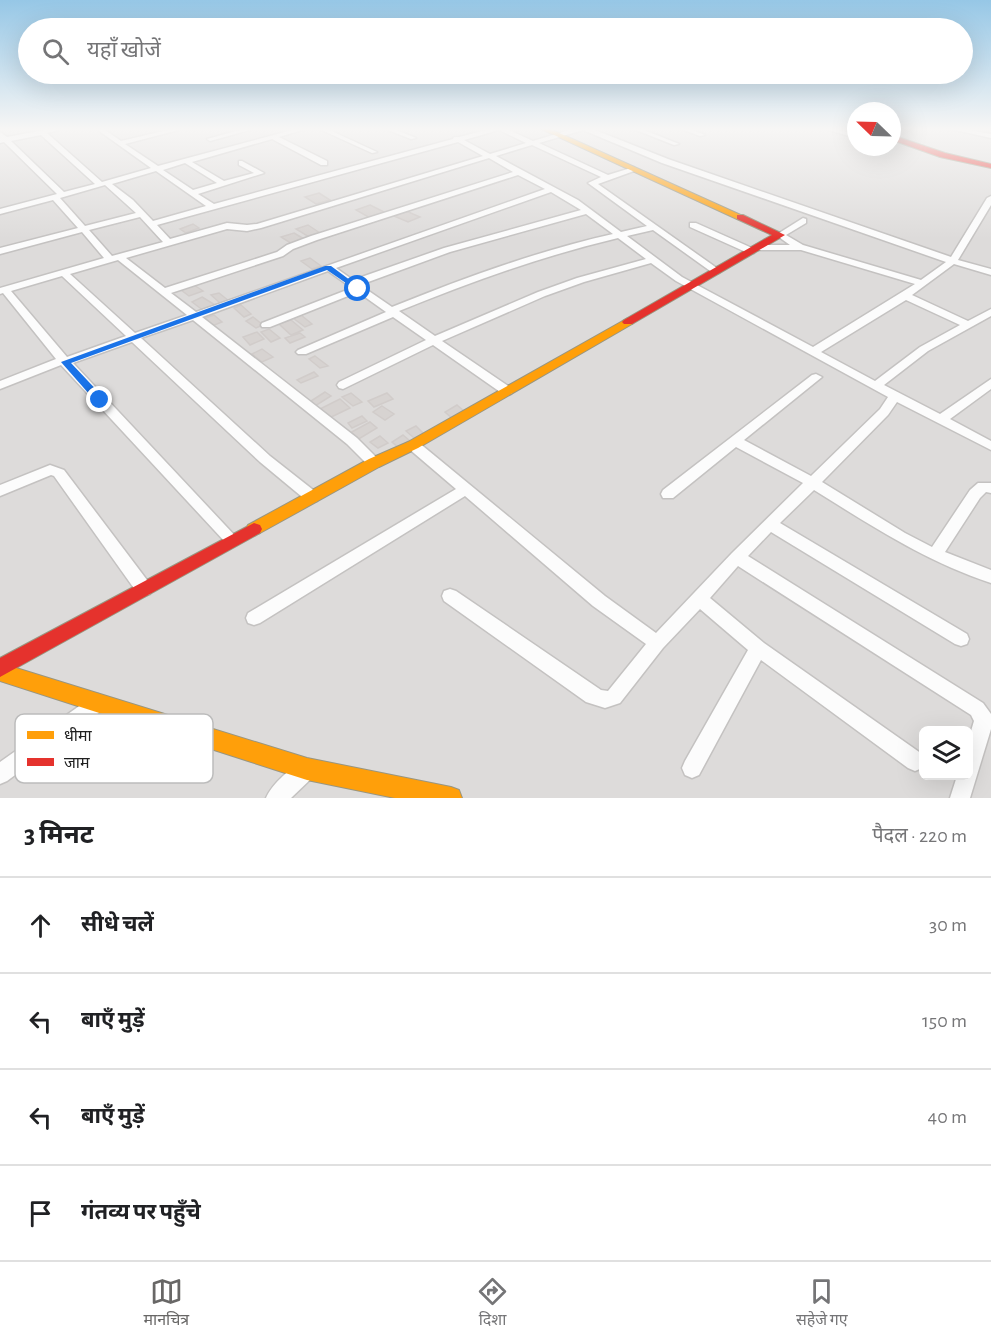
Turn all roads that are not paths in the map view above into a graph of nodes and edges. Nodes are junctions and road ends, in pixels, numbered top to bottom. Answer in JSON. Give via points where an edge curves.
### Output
{"nodes":[{"id":1,"x":29,"y":165,"type":"edge"},
{"id":2,"x":82,"y":165,"type":"edge"},
{"id":3,"x":152,"y":165,"type":"edge"},
{"id":4,"x":171,"y":165,"type":"edge"},
{"id":5,"x":193,"y":165,"type":"edge"},
{"id":6,"x":246,"y":165,"type":"edge"},
{"id":7,"x":362,"y":165,"type":"edge"},
{"id":8,"x":458,"y":165,"type":"edge"},
{"id":9,"x":506,"y":165,"type":"edge"},
{"id":10,"x":580,"y":165,"type":"edge"},
{"id":11,"x":622,"y":165,"type":"edge"},
{"id":12,"x":680,"y":165,"type":"edge"},
{"id":13,"x":158,"y":169,"type":"junction"},
{"id":14,"x":630,"y":169,"type":"junction"},
{"id":15,"x":519,"y":172,"type":"junction"},
{"id":16,"x":606,"y":177,"type":"junction"},
{"id":17,"x":104,"y":184,"type":"junction"},
{"id":18,"x":224,"y":184,"type":"junction"},
{"id":19,"x":553,"y":189,"type":"junction"},
{"id":20,"x":192,"y":193,"type":"junction"},
{"id":21,"x":59,"y":196,"type":"junction"},
{"id":22,"x":991,"y":198,"type":"edge"},
{"id":23,"x":214,"y":208,"type":"junction"},
{"id":24,"x":0,"y":212,"type":"edge"},
{"id":25,"x":588,"y":212,"type":"junction"},
{"id":26,"x":141,"y":214,"type":"junction"},
{"id":27,"x":803,"y":221,"type":"dead end"},
{"id":28,"x":151,"y":224,"type":"junction"},
{"id":29,"x":693,"y":225,"type":"dead end"},
{"id":30,"x":655,"y":227,"type":"junction"},
{"id":31,"x":85,"y":228,"type":"junction"},
{"id":32,"x":618,"y":235,"type":"junction"},
{"id":33,"x":780,"y":235,"type":"junction"},
{"id":34,"x":169,"y":243,"type":"junction"},
{"id":35,"x":802,"y":247,"type":"junction"},
{"id":36,"x":754,"y":250,"type":"junction"},
{"id":37,"x":0,"y":251,"type":"edge"},
{"id":38,"x":115,"y":258,"type":"junction"},
{"id":39,"x":651,"y":260,"type":"junction"},
{"id":40,"x":952,"y":261,"type":"junction"},
{"id":41,"x":328,"y":267,"type":"junction"},
{"id":42,"x":716,"y":271,"type":"junction"},
{"id":43,"x":991,"y":272,"type":"edge"},
{"id":44,"x":64,"y":273,"type":"junction"},
{"id":45,"x":921,"y":283,"type":"junction"},
{"id":46,"x":691,"y":285,"type":"junction"},
{"id":47,"x":355,"y":286,"type":"junction"},
{"id":48,"x":3,"y":290,"type":"edge"},
{"id":49,"x":164,"y":292,"type":"junction"},
{"id":50,"x":905,"y":296,"type":"junction"},
{"id":51,"x":391,"y":312,"type":"junction"},
{"id":52,"x":991,"y":312,"type":"edge"},
{"id":53,"x":194,"y":315,"type":"junction"},
{"id":54,"x":967,"y":324,"type":"junction"},
{"id":55,"x":266,"y":325,"type":"dead end"},
{"id":56,"x":132,"y":338,"type":"junction"},
{"id":57,"x":432,"y":341,"type":"junction"},
{"id":58,"x":813,"y":351,"type":"junction"},
{"id":59,"x":302,"y":352,"type":"dead end"},
{"id":60,"x":64,"y":361,"type":"junction"},
{"id":61,"x":816,"y":377,"type":"dead end"},
{"id":62,"x":991,"y":383,"type":"edge"},
{"id":63,"x":0,"y":385,"type":"edge"},
{"id":64,"x":343,"y":385,"type":"dead end"},
{"id":65,"x":876,"y":386,"type":"junction"},
{"id":66,"x":507,"y":391,"type":"junction"},
{"id":67,"x":895,"y":396,"type":"junction"},
{"id":68,"x":941,"y":420,"type":"junction"},
{"id":69,"x":735,"y":441,"type":"junction"},
{"id":70,"x":413,"y":445,"type":"junction"},
{"id":71,"x":991,"y":446,"type":"edge"},
{"id":72,"x":374,"y":463,"type":"junction"},
{"id":73,"x":812,"y":482,"type":"junction"},
{"id":74,"x":991,"y":488,"type":"edge"},
{"id":75,"x":466,"y":489,"type":"junction"},
{"id":76,"x":0,"y":491,"type":"edge"},
{"id":77,"x":668,"y":494,"type":"dead end"},
{"id":78,"x":312,"y":497,"type":"junction"},
{"id":79,"x":771,"y":525,"type":"junction"},
{"id":80,"x":232,"y":540,"type":"junction"},
{"id":81,"x":935,"y":555,"type":"junction"},
{"id":82,"x":738,"y":557,"type":"junction"},
{"id":83,"x":991,"y":577,"type":"edge"},
{"id":84,"x":144,"y":589,"type":"junction"},
{"id":85,"x":450,"y":596,"type":"dead end"},
{"id":86,"x":699,"y":599,"type":"junction"},
{"id":87,"x":254,"y":618,"type":"dead end"},
{"id":88,"x":961,"y":639,"type":"dead end"},
{"id":89,"x":657,"y":643,"type":"junction"},
{"id":90,"x":758,"y":648,"type":"junction"},
{"id":91,"x":0,"y":670,"type":"edge"},
{"id":92,"x":98,"y":703,"type":"junction"},
{"id":93,"x":83,"y":714,"type":"edge"},
{"id":94,"x":133,"y":714,"type":"edge"},
{"id":95,"x":213,"y":739,"type":"edge"},
{"id":96,"x":973,"y":758,"type":"edge"},
{"id":97,"x":915,"y":761,"type":"dead end"},
{"id":98,"x":15,"y":763,"type":"edge"},
{"id":99,"x":692,"y":768,"type":"dead end"},
{"id":100,"x":307,"y":769,"type":"junction"},
{"id":101,"x":0,"y":774,"type":"edge"},
{"id":102,"x":966,"y":780,"type":"edge"},
{"id":103,"x":276,"y":798,"type":"edge"},
{"id":104,"x":451,"y":798,"type":"edge"},
{"id":105,"x":960,"y":798,"type":"edge"}],
"edges":[{"from":1,"to":21,"type":"street"},
{"from":2,"to":17,"type":"street"},
{"from":3,"to":13,"type":"street"},
{"from":4,"to":13,"type":"street"},
{"from":5,"to":18,"type":"street"},
{"from":6,"to":18,"type":"street","via":[[260,172]]},
{"from":7,"to":23,"type":"street"},
{"from":8,"to":34,"type":"street","via":[[258,226],[227,226]]},
{"from":9,"to":15,"type":"street"},
{"from":10,"to":16,"type":"street"},
{"from":11,"to":14,"type":"street"},
{"from":12,"to":40,"type":"street"},
{"from":13,"to":17,"type":"street"},
{"from":13,"to":20,"type":"street"},
{"from":14,"to":16,"type":"street"},
{"from":14,"to":33,"type":"street"},
{"from":15,"to":19,"type":"street"},
{"from":15,"to":49,"type":"street","via":[[314,238],[280,254]]},
{"from":16,"to":30,"type":"street","via":[[592,183]]},
{"from":17,"to":21,"type":"street"},
{"from":17,"to":26,"type":"street"},
{"from":18,"to":20,"type":"street"},
{"from":19,"to":25,"type":"street"},
{"from":19,"to":41,"type":"street"},
{"from":20,"to":23,"type":"street"},
{"from":21,"to":24,"type":"street"},
{"from":21,"to":31,"type":"street"},
{"from":22,"to":40,"type":"street"},
{"from":23,"to":28,"type":"street"},
{"from":25,"to":32,"type":"street"},
{"from":25,"to":47,"type":"street","via":[[447,250]]},
{"from":26,"to":28,"type":"street"},
{"from":26,"to":31,"type":"street"},
{"from":27,"to":33,"type":"street"},
{"from":28,"to":34,"type":"street"},
{"from":29,"to":36,"type":"street"},
{"from":30,"to":32,"type":"street"},
{"from":30,"to":42,"type":"street"},
{"from":31,"to":37,"type":"street"},
{"from":31,"to":38,"type":"street"},
{"from":32,"to":39,"type":"street"},
{"from":32,"to":51,"type":"street","via":[[473,278]]},
{"from":33,"to":35,"type":"street"},
{"from":33,"to":36,"type":"street"},
{"from":34,"to":38,"type":"street"},
{"from":35,"to":36,"type":"street"},
{"from":35,"to":45,"type":"street"},
{"from":36,"to":42,"type":"street"},
{"from":38,"to":44,"type":"street"},
{"from":38,"to":49,"type":"street"},
{"from":39,"to":46,"type":"street"},
{"from":39,"to":57,"type":"street","via":[[571,283]]},
{"from":40,"to":43,"type":"street"},
{"from":40,"to":45,"type":"street"},
{"from":41,"to":47,"type":"street"},
{"from":41,"to":53,"type":"street"},
{"from":42,"to":46,"type":"street"},
{"from":44,"to":48,"type":"street"},
{"from":44,"to":56,"type":"street"},
{"from":45,"to":50,"type":"street"},
{"from":46,"to":58,"type":"street"},
{"from":46,"to":66,"type":"street"},
{"from":47,"to":51,"type":"street"},
{"from":47,"to":55,"type":"street"},
{"from":48,"to":60,"type":"street"},
{"from":49,"to":53,"type":"street"},
{"from":50,"to":54,"type":"street"},
{"from":50,"to":58,"type":"street"},
{"from":51,"to":57,"type":"street"},
{"from":51,"to":59,"type":"street"},
{"from":52,"to":54,"type":"street"},
{"from":53,"to":56,"type":"street"},
{"from":53,"to":72,"type":"street","via":[[352,441]]},
{"from":54,"to":65,"type":"street","via":[[924,349]]},
{"from":56,"to":60,"type":"street"},
{"from":56,"to":78,"type":"street"},
{"from":57,"to":64,"type":"street"},
{"from":57,"to":66,"type":"street"},
{"from":58,"to":65,"type":"street"},
{"from":60,"to":63,"type":"street"},
{"from":60,"to":80,"type":"street"},
{"from":61,"to":69,"type":"street"},
{"from":62,"to":68,"type":"street"},
{"from":65,"to":67,"type":"street"},
{"from":66,"to":70,"type":"street"},
{"from":67,"to":68,"type":"street"},
{"from":67,"to":73,"type":"street","via":[[884,412]]},
{"from":68,"to":71,"type":"street"},
{"from":69,"to":73,"type":"street"},
{"from":69,"to":77,"type":"street"},
{"from":70,"to":72,"type":"street"},
{"from":70,"to":75,"type":"street"},
{"from":72,"to":78,"type":"street"},
{"from":73,"to":79,"type":"street"},
{"from":73,"to":81,"type":"street"},
{"from":74,"to":81,"type":"street","via":[[983,487],[975,494]]},
{"from":75,"to":87,"type":"street"},
{"from":75,"to":89,"type":"street","via":[[599,602]]},
{"from":76,"to":84,"type":"street","via":[[50,470],[59,473]]},
{"from":78,"to":80,"type":"street"},
{"from":79,"to":82,"type":"street"},
{"from":79,"to":88,"type":"street"},
{"from":80,"to":84,"type":"street"},
{"from":81,"to":83,"type":"street"},
{"from":82,"to":86,"type":"street"},
{"from":82,"to":96,"type":"street","via":[[977,709],[984,719]]},
{"from":84,"to":91,"type":"street"},
{"from":85,"to":89,"type":"street","via":[[599,699],[614,697]]},
{"from":86,"to":89,"type":"street"},
{"from":86,"to":90,"type":"street"},
{"from":90,"to":97,"type":"street"},
{"from":90,"to":99,"type":"street"},
{"from":91,"to":92,"type":"street"},
{"from":92,"to":93,"type":"street"},
{"from":92,"to":94,"type":"street"},
{"from":95,"to":100,"type":"street"},
{"from":98,"to":101,"type":"street"},
{"from":100,"to":103,"type":"street"},
{"from":100,"to":104,"type":"street"},
{"from":102,"to":105,"type":"street"}]}
